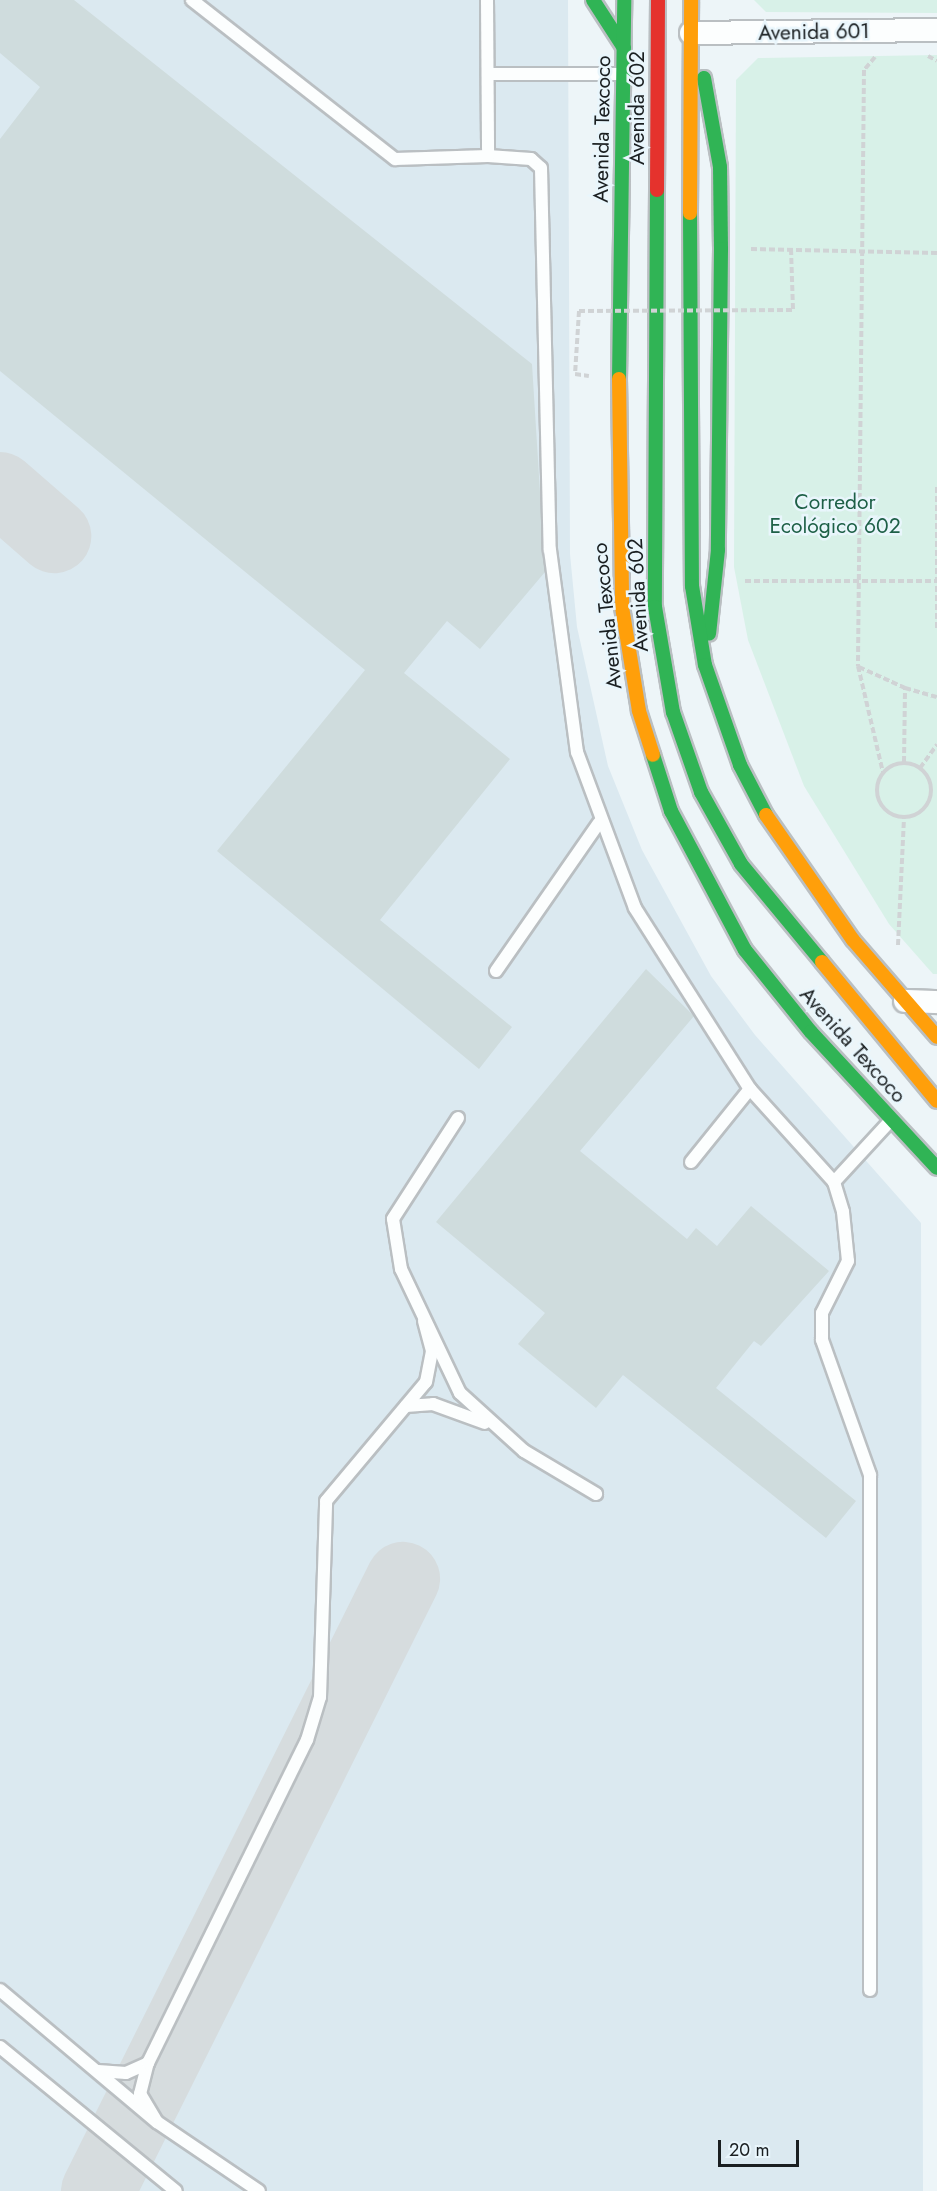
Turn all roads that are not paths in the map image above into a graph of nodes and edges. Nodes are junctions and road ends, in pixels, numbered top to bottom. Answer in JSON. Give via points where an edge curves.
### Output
{"nodes":[{"id":1,"x":192,"y":0,"type":"edge"},
{"id":2,"x":487,"y":0,"type":"edge"},
{"id":3,"x":593,"y":0,"type":"edge"},
{"id":4,"x":624,"y":0,"type":"edge"},
{"id":5,"x":658,"y":0,"type":"edge"},
{"id":6,"x":691,"y":0,"type":"edge"},
{"id":7,"x":937,"y":30,"type":"edge"},
{"id":8,"x":691,"y":33,"type":"junction"},
{"id":9,"x":624,"y":48,"type":"junction"},
{"id":10,"x":488,"y":74,"type":"junction"},
{"id":11,"x":626,"y":74,"type":"junction"},
{"id":12,"x":488,"y":156,"type":"junction"},
{"id":13,"x":705,"y":665,"type":"junction"},
{"id":14,"x":599,"y":823,"type":"junction"},
{"id":15,"x":496,"y":971,"type":"dead end"},
{"id":16,"x":900,"y":996,"type":"junction"},
{"id":17,"x":937,"y":1002,"type":"edge"},
{"id":18,"x":937,"y":1037,"type":"edge"},
{"id":19,"x":750,"y":1089,"type":"junction"},
{"id":20,"x":937,"y":1101,"type":"edge"},
{"id":21,"x":458,"y":1118,"type":"dead end"},
{"id":22,"x":892,"y":1119,"type":"junction"},
{"id":23,"x":691,"y":1162,"type":"dead end"},
{"id":24,"x":937,"y":1167,"type":"edge"},
{"id":25,"x":834,"y":1182,"type":"junction"},
{"id":26,"x":423,"y":1321,"type":"junction"},
{"id":27,"x":406,"y":1406,"type":"junction"},
{"id":28,"x":494,"y":1428,"type":"junction"},
{"id":29,"x":596,"y":1494,"type":"dead end"},
{"id":30,"x":0,"y":1990,"type":"edge"},
{"id":31,"x":870,"y":1990,"type":"dead end"},
{"id":32,"x":0,"y":2047,"type":"edge"},
{"id":33,"x":148,"y":2063,"type":"junction"},
{"id":34,"x":95,"y":2070,"type":"junction"},
{"id":35,"x":157,"y":2122,"type":"junction"},
{"id":36,"x":176,"y":2191,"type":"edge"},
{"id":37,"x":259,"y":2191,"type":"edge"}],
"edges":[{"from":1,"to":12,"type":"lane","via":[[395,159]]},
{"from":2,"to":10,"type":"lane"},
{"from":3,"to":9,"type":"main road"},
{"from":4,"to":9,"type":"main road","name":"Avenida Texcoco"},
{"from":5,"to":20,"type":"main road","name":"Avenida 602","via":[[655,606],[673,712],[701,792],[741,864]]},
{"from":6,"to":8,"type":"main road"},
{"from":7,"to":8,"type":"street","name":"Avenida 601"},
{"from":8,"to":13,"type":"main road","via":[[692,586]]},
{"from":8,"to":13,"type":"main road","via":[[710,99],[720,167],[717,581]]},
{"from":9,"to":11,"type":"main road","name":"Avenida Texcoco"},
{"from":10,"to":11,"type":"lane"},
{"from":10,"to":12,"type":"lane"},
{"from":11,"to":22,"type":"main road","name":"Avenida Texcoco","via":[[615,380],[617,503],[622,608],[639,711],[671,811],[728,923],[776,992]]},
{"from":12,"to":14,"type":"lane","via":[[531,159],[541,168],[550,550],[567,705]]},
{"from":13,"to":16,"type":"main road","via":[[740,765],[772,827]]},
{"from":14,"to":15,"type":"lane"},
{"from":14,"to":19,"type":"lane","via":[[635,908]]},
{"from":16,"to":17,"type":"street"},
{"from":16,"to":18,"type":"main road"},
{"from":19,"to":23,"type":"lane"},
{"from":19,"to":25,"type":"lane"},
{"from":21,"to":26,"type":"lane","via":[[393,1219],[401,1269]]},
{"from":22,"to":24,"type":"main road","name":"Avenida Texcoco"},
{"from":22,"to":25,"type":"lane"},
{"from":25,"to":31,"type":"lane","via":[[848,1261],[822,1313],[822,1340],[870,1475]]},
{"from":26,"to":27,"type":"lane","via":[[432,1362],[426,1382]]},
{"from":26,"to":28,"type":"lane","via":[[460,1393]]},
{"from":27,"to":28,"type":"lane","via":[[450,1408]]},
{"from":27,"to":33,"type":"lane","via":[[326,1501],[324,1658],[307,1740]]},
{"from":28,"to":29,"type":"lane"},
{"from":30,"to":34,"type":"lane"},
{"from":32,"to":36,"type":"lane"},
{"from":33,"to":34,"type":"lane","via":[[117,2074]]},
{"from":33,"to":35,"type":"lane","via":[[140,2094]]},
{"from":34,"to":35,"type":"lane"},
{"from":35,"to":37,"type":"lane"}]}
